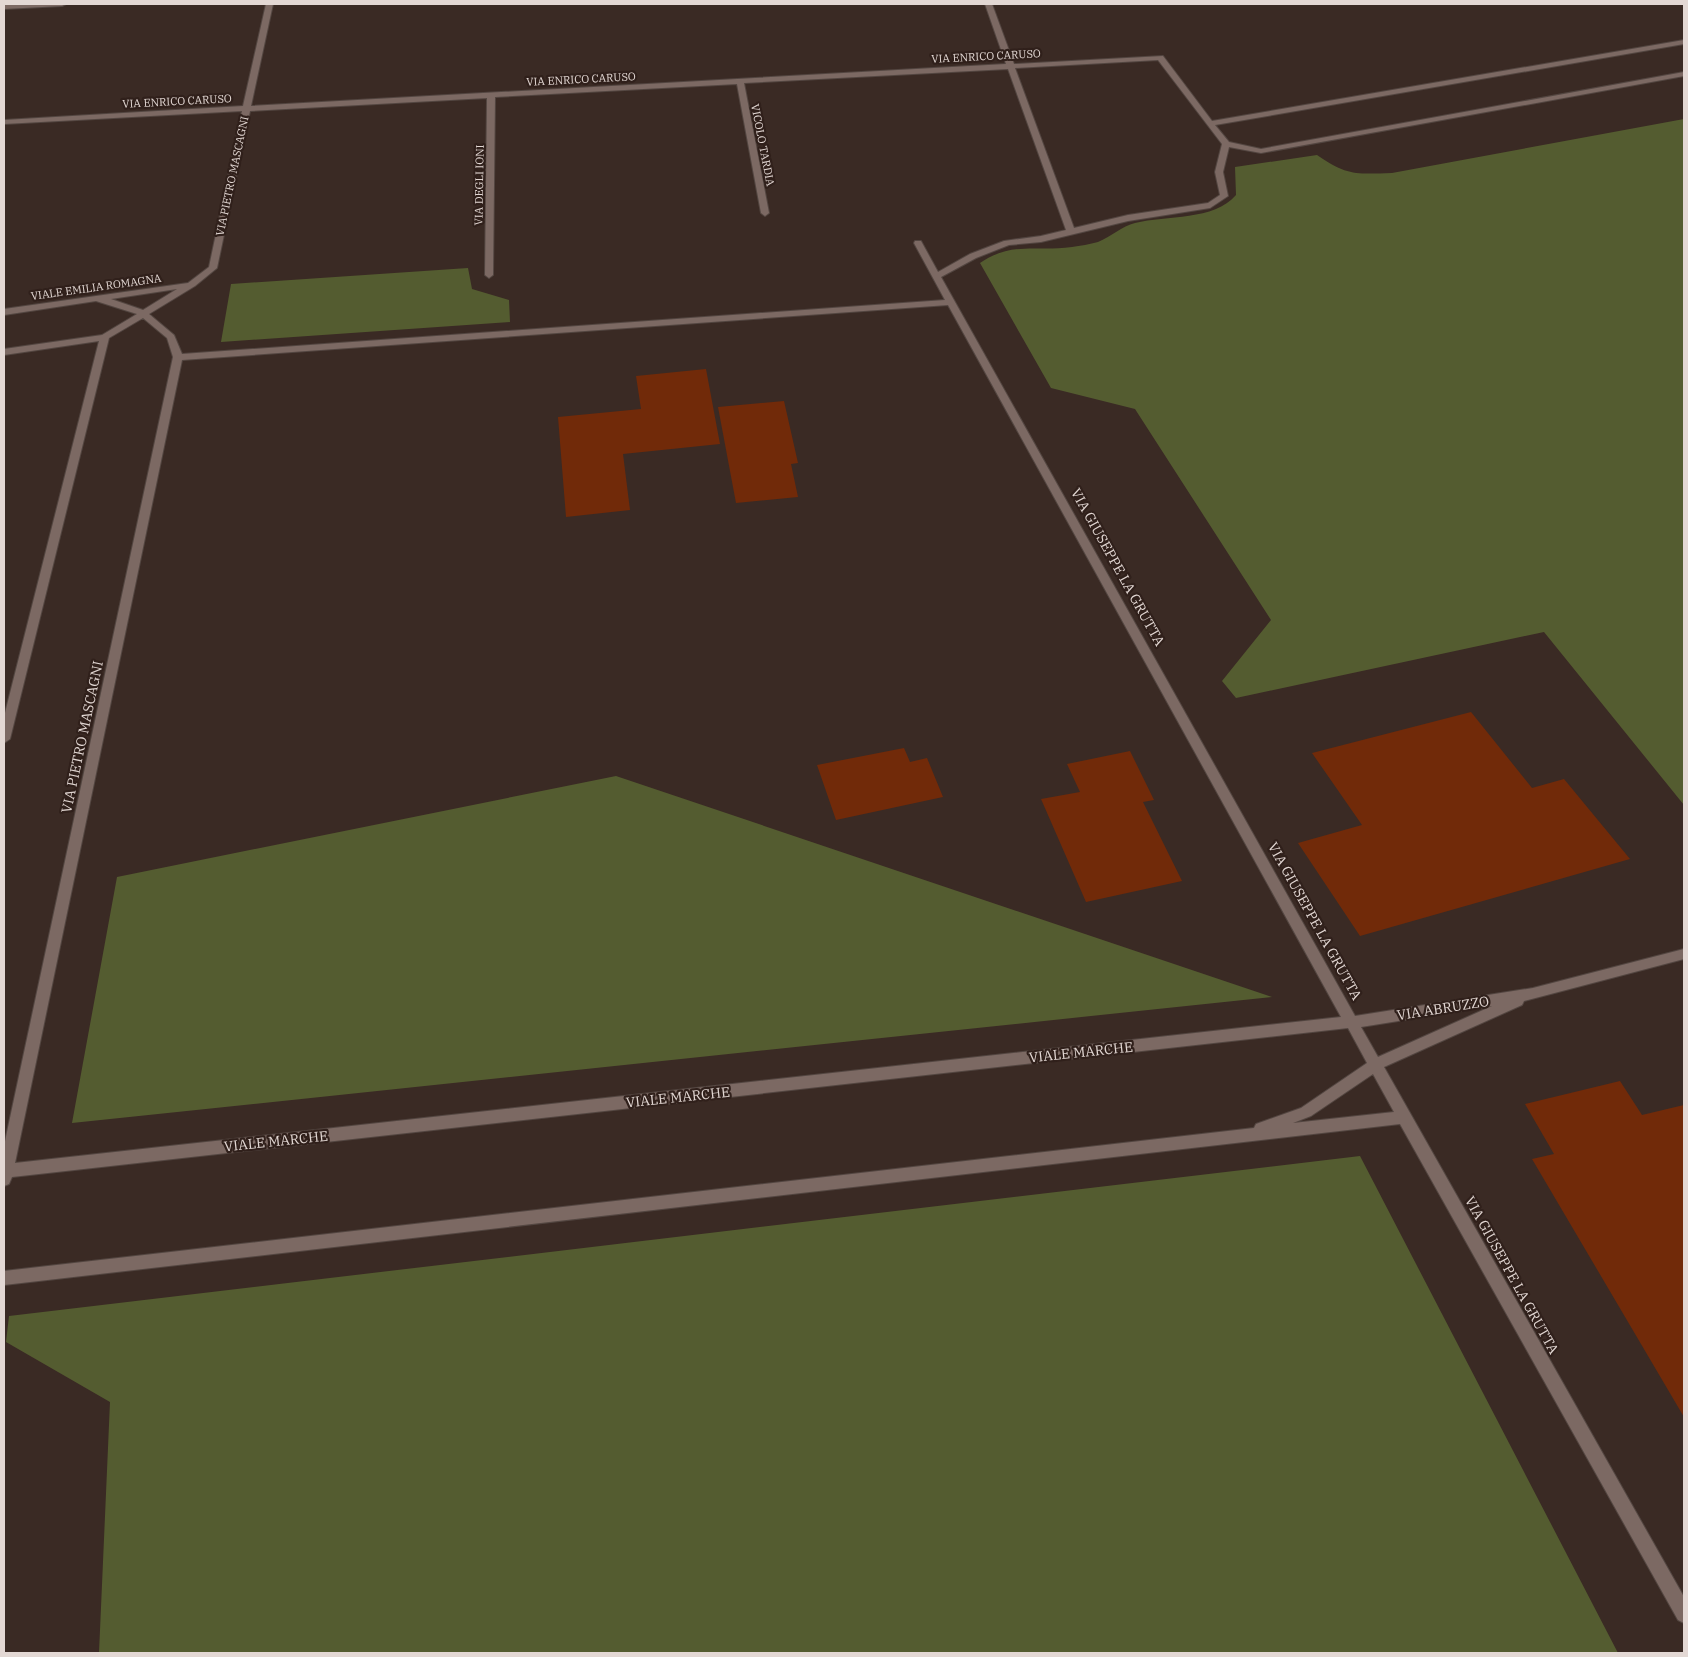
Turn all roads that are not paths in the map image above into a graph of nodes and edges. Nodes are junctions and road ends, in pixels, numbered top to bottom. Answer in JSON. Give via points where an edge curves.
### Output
{"nodes":[{"id":1,"x":62,"y":4,"type":"edge"},
{"id":2,"x":269,"y":4,"type":"edge"},
{"id":3,"x":988,"y":4,"type":"edge"},
{"id":4,"x":4,"y":7,"type":"edge"},
{"id":5,"x":1684,"y":42,"type":"edge"},
{"id":6,"x":1010,"y":66,"type":"junction"},
{"id":7,"x":1684,"y":74,"type":"edge"},
{"id":8,"x":740,"y":81,"type":"junction"},
{"id":9,"x":491,"y":95,"type":"junction"},
{"id":10,"x":247,"y":109,"type":"junction"},
{"id":11,"x":4,"y":122,"type":"edge"},
{"id":12,"x":1210,"y":124,"type":"junction"},
{"id":13,"x":1226,"y":144,"type":"junction"},
{"id":14,"x":765,"y":213,"type":"dead end"},
{"id":15,"x":1072,"y":232,"type":"junction"},
{"id":16,"x":918,"y":243,"type":"dead end"},
{"id":17,"x":489,"y":275,"type":"dead end"},
{"id":18,"x":937,"y":276,"type":"junction"},
{"id":19,"x":192,"y":284,"type":"junction"},
{"id":20,"x":94,"y":298,"type":"junction"},
{"id":21,"x":951,"y":302,"type":"junction"},
{"id":22,"x":4,"y":312,"type":"edge"},
{"id":23,"x":143,"y":313,"type":"junction"},
{"id":24,"x":105,"y":337,"type":"junction"},
{"id":25,"x":4,"y":352,"type":"edge"},
{"id":26,"x":178,"y":357,"type":"junction"},
{"id":27,"x":4,"y":739,"type":"edge"},
{"id":28,"x":1684,"y":954,"type":"edge"},
{"id":29,"x":1533,"y":994,"type":"junction"},
{"id":30,"x":1352,"y":1022,"type":"junction"},
{"id":31,"x":1376,"y":1064,"type":"junction"},
{"id":32,"x":1404,"y":1117,"type":"junction"},
{"id":33,"x":1238,"y":1137,"type":"junction"},
{"id":34,"x":4,"y":1173,"type":"edge"},
{"id":35,"x":4,"y":1278,"type":"edge"},
{"id":36,"x":1684,"y":1614,"type":"edge"}],
"edges":[{"from":1,"to":4,"type":"street"},
{"from":2,"to":10,"type":"street","name":"VIA PIETRO MASCAGNI"},
{"from":3,"to":6,"type":"street"},
{"from":5,"to":12,"type":"street"},
{"from":6,"to":8,"type":"street","name":"VIA ENRICO CARUSO"},
{"from":6,"to":12,"type":"street","name":"VIA ENRICO CARUSO","via":[[1160,58]]},
{"from":6,"to":15,"type":"street"},
{"from":7,"to":13,"type":"street","via":[[1261,151]]},
{"from":8,"to":9,"type":"street","name":"VIA ENRICO CARUSO"},
{"from":8,"to":14,"type":"street","name":"VICOLO TARDIA"},
{"from":9,"to":10,"type":"street","name":"VIA ENRICO CARUSO"},
{"from":9,"to":17,"type":"street","name":"VIA DEGLI IONI"},
{"from":10,"to":11,"type":"street","name":"VIA ENRICO CARUSO"},
{"from":10,"to":19,"type":"street","name":"VIA PIETRO MASCAGNI","via":[[213,268]]},
{"from":12,"to":13,"type":"street"},
{"from":13,"to":15,"type":"street","via":[[1219,172],[1224,196],[1210,205],[1128,218]]},
{"from":15,"to":18,"type":"street","via":[[1007,243],[973,256]]},
{"from":16,"to":18,"type":"street","name":"VIA GIUSEPPE LA GRUTTA"},
{"from":18,"to":21,"type":"street","name":"VIA GIUSEPPE LA GRUTTA"},
{"from":19,"to":20,"type":"street","name":"VIALE EMILIA ROMAGNA"},
{"from":19,"to":23,"type":"street","name":"VIA PIETRO MASCAGNI"},
{"from":20,"to":22,"type":"street","name":"VIALE EMILIA ROMAGNA"},
{"from":20,"to":23,"type":"street","via":[[116,302]]},
{"from":21,"to":26,"type":"street"},
{"from":21,"to":30,"type":"street","name":"VIA GIUSEPPE LA GRUTTA"},
{"from":23,"to":24,"type":"street","name":"VIA PIETRO MASCAGNI"},
{"from":23,"to":26,"type":"street","via":[[171,337]]},
{"from":24,"to":25,"type":"street"},
{"from":24,"to":27,"type":"street"},
{"from":26,"to":34,"type":"street","name":"VIA PIETRO MASCAGNI"},
{"from":28,"to":29,"type":"street","name":"VIA ABRUZZO"},
{"from":29,"to":30,"type":"street","name":"VIA ABRUZZO"},
{"from":29,"to":31,"type":"street","name":"VIA ABRUZZO"},
{"from":30,"to":31,"type":"street","name":"VIA GIUSEPPE LA GRUTTA"},
{"from":30,"to":34,"type":"street","name":"VIALE MARCHE"},
{"from":31,"to":32,"type":"street","name":"VIA GIUSEPPE LA GRUTTA"},
{"from":31,"to":33,"type":"street","via":[[1306,1112]]},
{"from":32,"to":33,"type":"street"},
{"from":32,"to":36,"type":"street","name":"VIA GIUSEPPE LA GRUTTA"},
{"from":33,"to":35,"type":"street"}]}
